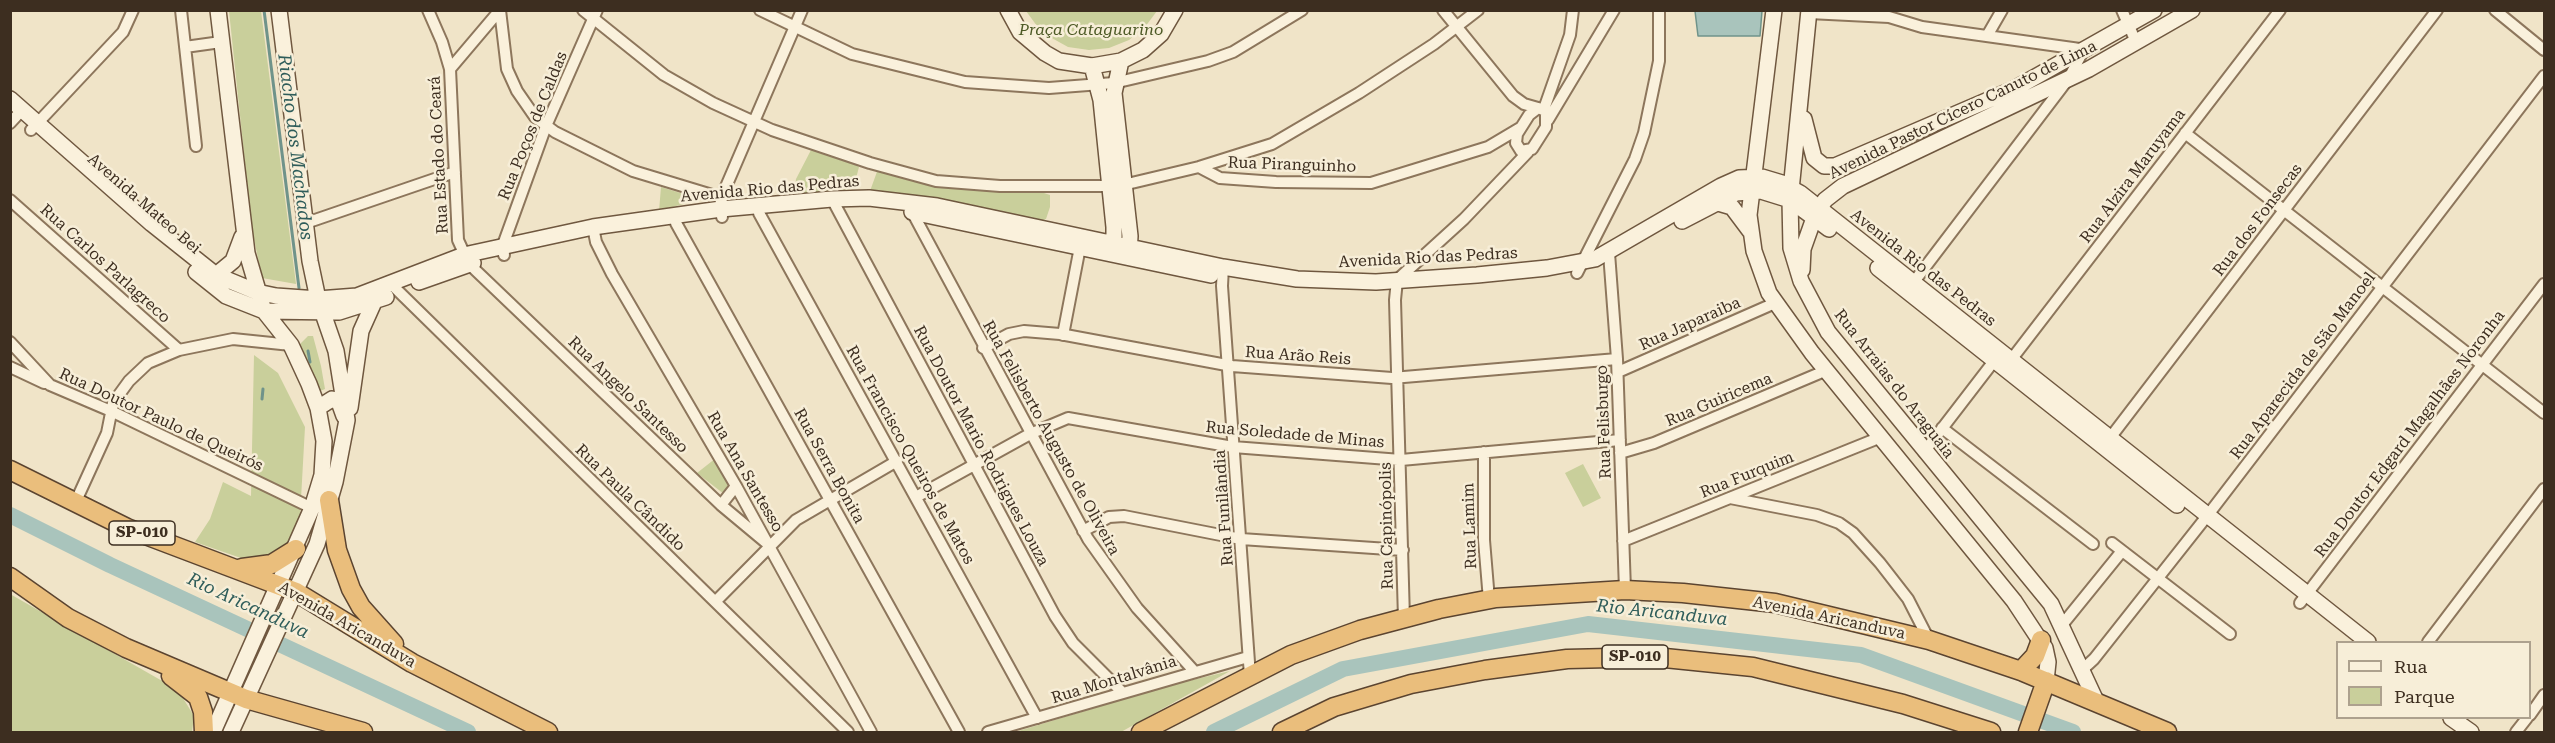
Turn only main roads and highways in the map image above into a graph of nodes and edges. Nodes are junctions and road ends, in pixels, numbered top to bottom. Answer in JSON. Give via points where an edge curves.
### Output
{"nodes":[{"id":1,"x":218,"y":10,"type":"edge"},
{"id":2,"x":279,"y":10,"type":"edge"},
{"id":3,"x":1008,"y":10,"type":"edge"},
{"id":4,"x":1175,"y":10,"type":"edge"},
{"id":5,"x":1773,"y":10,"type":"edge"},
{"id":6,"x":2154,"y":10,"type":"edge"},
{"id":7,"x":2192,"y":10,"type":"edge"},
{"id":8,"x":1809,"y":12,"type":"edge"},
{"id":9,"x":1121,"y":62,"type":"junction"},
{"id":10,"x":1092,"y":66,"type":"junction"},
{"id":11,"x":10,"y":99,"type":"edge"},
{"id":12,"x":1802,"y":99,"type":"junction"},
{"id":13,"x":15,"y":115,"type":"edge"},
{"id":14,"x":34,"y":127,"type":"junction"},
{"id":15,"x":1841,"y":164,"type":"junction"},
{"id":16,"x":1752,"y":184,"type":"junction"},
{"id":17,"x":1117,"y":186,"type":"junction"},
{"id":18,"x":1843,"y":186,"type":"junction"},
{"id":19,"x":1791,"y":194,"type":"junction"},
{"id":20,"x":1715,"y":202,"type":"junction"},
{"id":21,"x":909,"y":207,"type":"junction"},
{"id":22,"x":1816,"y":213,"type":"junction"},
{"id":23,"x":1751,"y":232,"type":"junction"},
{"id":24,"x":243,"y":234,"type":"junction"},
{"id":25,"x":1121,"y":250,"type":"junction"},
{"id":26,"x":1610,"y":258,"type":"junction"},
{"id":27,"x":216,"y":275,"type":"junction"},
{"id":28,"x":1801,"y":281,"type":"junction"},
{"id":29,"x":1910,"y":287,"type":"junction"},
{"id":30,"x":394,"y":288,"type":"junction"},
{"id":31,"x":257,"y":292,"type":"junction"},
{"id":32,"x":374,"y":302,"type":"junction"},
{"id":33,"x":321,"y":306,"type":"junction"},
{"id":34,"x":264,"y":311,"type":"junction"},
{"id":35,"x":318,"y":408,"type":"junction"},
{"id":36,"x":346,"y":421,"type":"junction"},
{"id":37,"x":2107,"y":443,"type":"junction"},
{"id":38,"x":10,"y":470,"type":"edge"},
{"id":39,"x":329,"y":500,"type":"junction"},
{"id":40,"x":296,"y":549,"type":"junction"},
{"id":41,"x":231,"y":567,"type":"junction"},
{"id":42,"x":10,"y":577,"type":"edge"},
{"id":43,"x":287,"y":589,"type":"junction"},
{"id":44,"x":2303,"y":599,"type":"junction"},
{"id":45,"x":2041,"y":640,"type":"junction"},
{"id":46,"x":2351,"y":641,"type":"edge"},
{"id":47,"x":2366,"y":641,"type":"edge"},
{"id":48,"x":126,"y":648,"type":"junction"},
{"id":49,"x":412,"y":663,"type":"junction"},
{"id":50,"x":2021,"y":670,"type":"junction"},
{"id":51,"x":2043,"y":689,"type":"junction"},
{"id":52,"x":238,"y":695,"type":"junction"},
{"id":53,"x":2096,"y":701,"type":"junction"},
{"id":54,"x":2454,"y":719,"type":"edge"},
{"id":55,"x":2468,"y":719,"type":"edge"},
{"id":56,"x":2029,"y":729,"type":"edge"},
{"id":57,"x":204,"y":732,"type":"edge"},
{"id":58,"x":213,"y":732,"type":"edge"},
{"id":59,"x":231,"y":732,"type":"edge"},
{"id":60,"x":363,"y":732,"type":"edge"},
{"id":61,"x":548,"y":732,"type":"edge"},
{"id":62,"x":1141,"y":732,"type":"edge"},
{"id":63,"x":1282,"y":732,"type":"edge"},
{"id":64,"x":1991,"y":732,"type":"edge"},
{"id":65,"x":2167,"y":732,"type":"edge"},
{"id":66,"x":2471,"y":732,"type":"edge"},
{"id":67,"x":2484,"y":732,"type":"edge"}],
"edges":[{"from":1,"to":24,"type":"main road"},
{"from":2,"to":33,"type":"main road","via":[[310,261]]},
{"from":3,"to":10,"type":"main road","via":[[1020,32],[1045,54],[1059,61]]},
{"from":4,"to":9,"type":"main road","via":[[1152,42]]},
{"from":5,"to":16,"type":"main road"},
{"from":6,"to":15,"type":"main road","name":"Avenida Pastor Cícero Canuto de Lima","via":[[2014,89]]},
{"from":7,"to":18,"type":"main road","name":"Avenida Pastor Cícero Canuto de Lima","via":[[2069,78]]},
{"from":8,"to":12,"type":"main road","name":"Rua Arraias do Araguaia"},
{"from":9,"to":10,"type":"main road"},
{"from":9,"to":17,"type":"main road","via":[[1114,83]]},
{"from":10,"to":17,"type":"main road"},
{"from":11,"to":13,"type":"main road","name":"Avenida Mateo Bei"},
{"from":12,"to":15,"type":"main road","name":"Avenida Pastor Cícero Canuto de Lima","via":[[1814,158],[1824,166]]},
{"from":12,"to":19,"type":"main road","name":"Rua Arraias do Araguaia"},
{"from":13,"to":14,"type":"main road","name":"Avenida Mateo Bei"},
{"from":14,"to":27,"type":"main road","name":"Avenida Mateo Bei"},
{"from":14,"to":34,"type":"main road","name":"Avenida Mateo Bei","via":[[151,236],[226,296]]},
{"from":15,"to":18,"type":"main road","via":[[1834,174]]},
{"from":16,"to":19,"type":"main road","name":"Avenida Rio das Pedras","via":[[1762,177]]},
{"from":16,"to":20,"type":"main road","name":"Avenida Rio das Pedras"},
{"from":16,"to":23,"type":"main road"},
{"from":16,"to":26,"type":"main road","name":"Avenida Rio das Pedras","via":[[1721,186]]},
{"from":17,"to":25,"type":"main road"},
{"from":18,"to":22,"type":"main road","name":"Avenida Pastor Cícero Canuto de Lima"},
{"from":19,"to":22,"type":"main road","name":"Avenida Rio das Pedras"},
{"from":19,"to":28,"type":"main road","name":"Rua Arraias do Araguaia","via":[[1791,248]]},
{"from":20,"to":23,"type":"main road","via":[[1732,207]]},
{"from":20,"to":26,"type":"main road","name":"Avenida Rio das Pedras"},
{"from":21,"to":25,"type":"main road","name":"Avenida Rio das Pedras","via":[[1080,248]]},
{"from":21,"to":25,"type":"main road","name":"Avenida Rio das Pedras","via":[[937,206]]},
{"from":21,"to":30,"type":"main road","name":"Avenida Rio das Pedras","via":[[834,203],[722,208],[503,250]]},
{"from":22,"to":28,"type":"main road","name":"Avenida Pastor Cícero Canuto de Lima","via":[[1803,249]]},
{"from":22,"to":29,"type":"main road","name":"Avenida Rio das Pedras"},
{"from":23,"to":45,"type":"main road","via":[[1775,303],[1995,576]]},
{"from":24,"to":27,"type":"main road","via":[[233,261]]},
{"from":24,"to":31,"type":"main road"},
{"from":25,"to":26,"type":"main road","name":"Avenida Rio das Pedras","via":[[1323,291],[1578,268]]},
{"from":27,"to":31,"type":"main road","name":"Avenida Mateo Bei"},
{"from":28,"to":53,"type":"main road","name":"Rua Arraias do Araguaia","via":[[1828,332],[2039,587],[2062,625]]},
{"from":29,"to":37,"type":"main road","name":"Avenida Rio das Pedras","via":[[1995,361]]},
{"from":29,"to":37,"type":"main road","name":"Avenida Rio das Pedras","via":[[2011,360]]},
{"from":30,"to":32,"type":"main road","name":"Avenida Rio das Pedras"},
{"from":30,"to":33,"type":"main road","name":"Avenida Rio das Pedras"},
{"from":31,"to":33,"type":"main road","name":"Avenida Rio das Pedras"},
{"from":31,"to":34,"type":"main road"},
{"from":32,"to":33,"type":"main road","name":"Avenida Rio das Pedras"},
{"from":32,"to":36,"type":"main road","via":[[362,327]]},
{"from":33,"to":34,"type":"main road","name":"Avenida Rio das Pedras"},
{"from":33,"to":36,"type":"main road","via":[[336,351]]},
{"from":34,"to":35,"type":"main road","via":[[291,345]]},
{"from":35,"to":36,"type":"main road","via":[[332,399],[339,402]]},
{"from":35,"to":40,"type":"main road","via":[[324,441],[322,475]]},
{"from":36,"to":39,"type":"main road"},
{"from":37,"to":44,"type":"main road","name":"Avenida Rio das Pedras"},
{"from":38,"to":41,"type":"highway","name":"Avenida Aricanduva","number":"SP-010","via":[[128,528]]},
{"from":39,"to":43,"type":"main road","via":[[316,544]]},
{"from":39,"to":49,"type":"highway","via":[[337,550],[351,589],[374,623]]},
{"from":40,"to":41,"type":"highway","via":[[264,566]]},
{"from":40,"to":43,"type":"main road"},
{"from":41,"to":43,"type":"highway","name":"Avenida Aricanduva","number":"SP-010"},
{"from":42,"to":48,"type":"highway","via":[[68,618]]},
{"from":43,"to":49,"type":"highway","name":"Avenida Aricanduva","number":"SP-010"},
{"from":43,"to":52,"type":"main road","via":[[281,624],[266,655]]},
{"from":43,"to":52,"type":"main road","via":[[263,618],[249,648]]},
{"from":44,"to":46,"type":"main road","name":"Avenida Rio das Pedras"},
{"from":44,"to":47,"type":"main road","name":"Avenida Rio das Pedras"},
{"from":45,"to":50,"type":"highway","via":[[2035,656]]},
{"from":45,"to":51,"type":"main road","via":[[2048,662]]},
{"from":48,"to":52,"type":"highway"},
{"from":48,"to":57,"type":"highway","via":[[195,693],[203,712]]},
{"from":49,"to":61,"type":"highway","name":"Avenida Aricanduva","number":"SP-010"},
{"from":50,"to":51,"type":"highway","name":"Avenida Aricanduva"},
{"from":50,"to":62,"type":"highway","name":"Avenida Aricanduva","via":[[1929,640],[1775,603],[1624,590],[1489,600],[1360,630],[1291,655]]},
{"from":51,"to":53,"type":"highway","name":"Avenida Aricanduva"},
{"from":51,"to":56,"type":"highway"},
{"from":52,"to":58,"type":"main road"},
{"from":52,"to":59,"type":"main road"},
{"from":52,"to":60,"type":"highway"},
{"from":53,"to":65,"type":"highway","name":"Avenida Aricanduva"},
{"from":54,"to":66,"type":"main road"},
{"from":55,"to":67,"type":"main road"},
{"from":63,"to":64,"type":"highway","number":"SP-010","via":[[1334,707],[1411,684],[1567,659],[1655,657],[1753,667],[1903,704]]}]}
